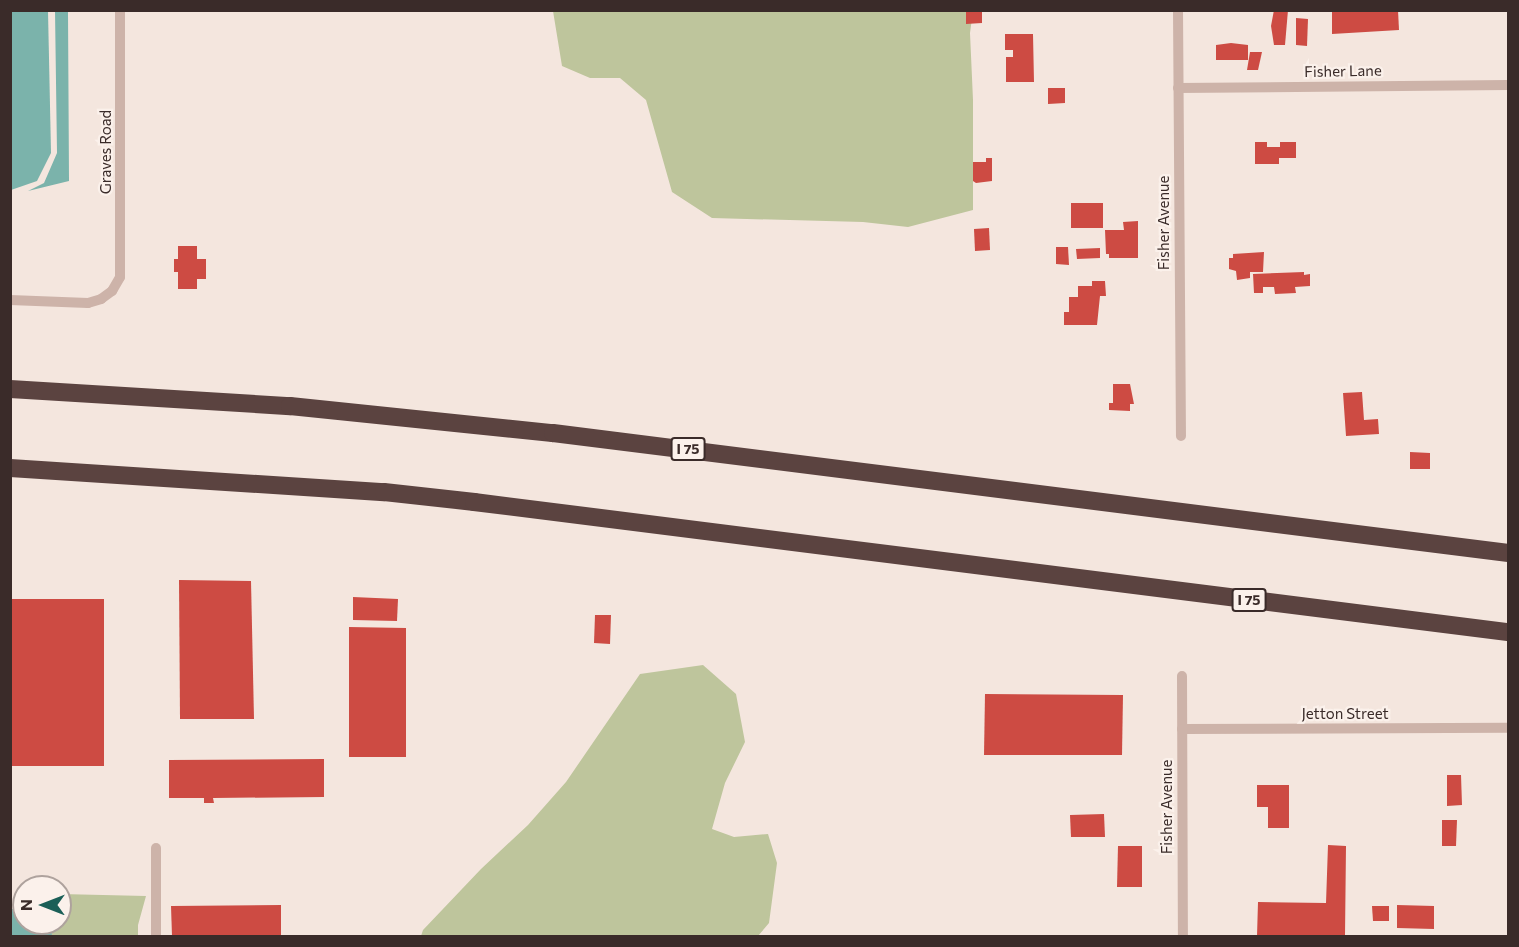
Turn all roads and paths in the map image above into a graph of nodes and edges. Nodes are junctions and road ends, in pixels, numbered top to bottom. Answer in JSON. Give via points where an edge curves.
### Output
{"nodes":[{"id":1,"x":120,"y":10,"type":"edge"},
{"id":2,"x":1178,"y":10,"type":"edge"},
{"id":3,"x":1509,"y":85,"type":"edge"},
{"id":4,"x":1178,"y":88,"type":"junction"},
{"id":5,"x":10,"y":300,"type":"edge"},
{"id":6,"x":10,"y":389,"type":"edge"},
{"id":7,"x":1181,"y":436,"type":"dead end"},
{"id":8,"x":10,"y":468,"type":"edge"},
{"id":9,"x":1509,"y":553,"type":"edge"},
{"id":10,"x":1509,"y":632,"type":"edge"},
{"id":11,"x":1182,"y":676,"type":"dead end"},
{"id":12,"x":1509,"y":728,"type":"edge"},
{"id":13,"x":1182,"y":729,"type":"junction"},
{"id":14,"x":156,"y":848,"type":"dead end"},
{"id":15,"x":156,"y":936,"type":"edge"},
{"id":16,"x":1183,"y":936,"type":"edge"}],
"edges":[{"from":1,"to":5,"type":"street","name":"Graves Road","via":[[120,277],[112,291],[88,303]]},
{"from":2,"to":4,"type":"street","name":"Fisher Avenue"},
{"from":3,"to":4,"type":"street","name":"Fisher Lane"},
{"from":4,"to":7,"type":"street","name":"Fisher Avenue"},
{"from":6,"to":9,"type":"highway","number":"I 75","via":[[290,406],[553,432]]},
{"from":8,"to":10,"type":"highway","number":"I 75","via":[[418,496]]},
{"from":11,"to":13,"type":"street","name":"Fisher Avenue"},
{"from":12,"to":13,"type":"street","name":"Jetton Street"},
{"from":13,"to":16,"type":"street","name":"Fisher Avenue"},
{"from":14,"to":15,"type":"street"}]}
